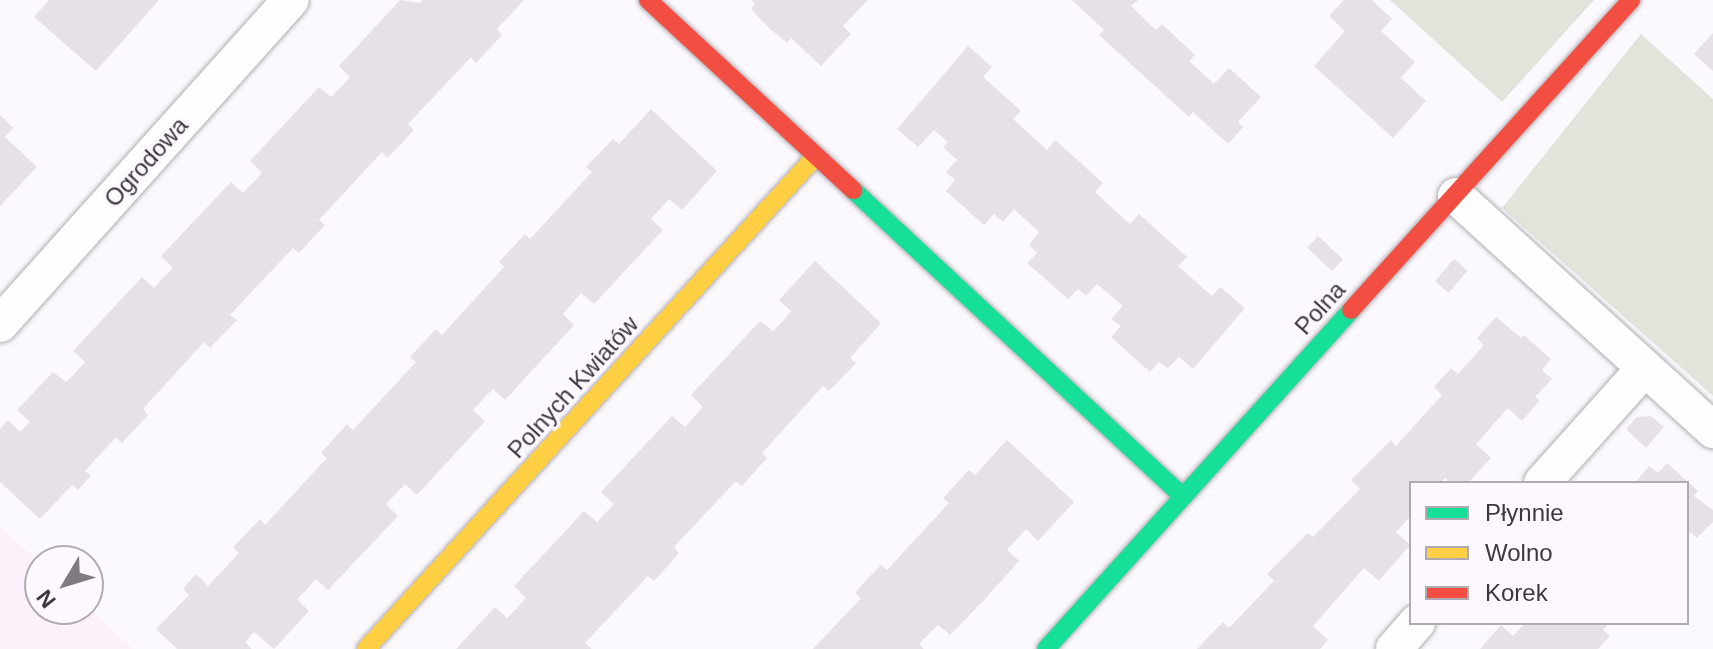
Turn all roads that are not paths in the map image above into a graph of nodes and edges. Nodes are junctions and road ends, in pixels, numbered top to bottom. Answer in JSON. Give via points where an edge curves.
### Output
{"nodes":[{"id":1,"x":291,"y":0,"type":"edge"},
{"id":2,"x":648,"y":0,"type":"edge"},
{"id":3,"x":1631,"y":0,"type":"edge"},
{"id":4,"x":815,"y":157,"type":"junction"},
{"id":5,"x":1456,"y":196,"type":"junction"},
{"id":6,"x":0,"y":324,"type":"edge"},
{"id":7,"x":1644,"y":369,"type":"junction"},
{"id":8,"x":1713,"y":430,"type":"edge"},
{"id":9,"x":1544,"y":481,"type":"edge"},
{"id":10,"x":1182,"y":496,"type":"junction"},
{"id":11,"x":1415,"y":625,"type":"edge"},
{"id":12,"x":366,"y":649,"type":"edge"},
{"id":13,"x":1046,"y":649,"type":"edge"},
{"id":14,"x":1394,"y":649,"type":"edge"}],
"edges":[{"from":1,"to":6,"type":"street","name":"Ogrodowa"},
{"from":2,"to":4,"type":"street"},
{"from":3,"to":5,"type":"street","name":"Polna"},
{"from":4,"to":10,"type":"street"},
{"from":4,"to":12,"type":"street","name":"Polnych Kwiatów"},
{"from":5,"to":7,"type":"street"},
{"from":5,"to":10,"type":"street","name":"Polna"},
{"from":7,"to":8,"type":"street"},
{"from":7,"to":9,"type":"street"},
{"from":10,"to":13,"type":"street","name":"Polna"},
{"from":11,"to":14,"type":"street"}]}
